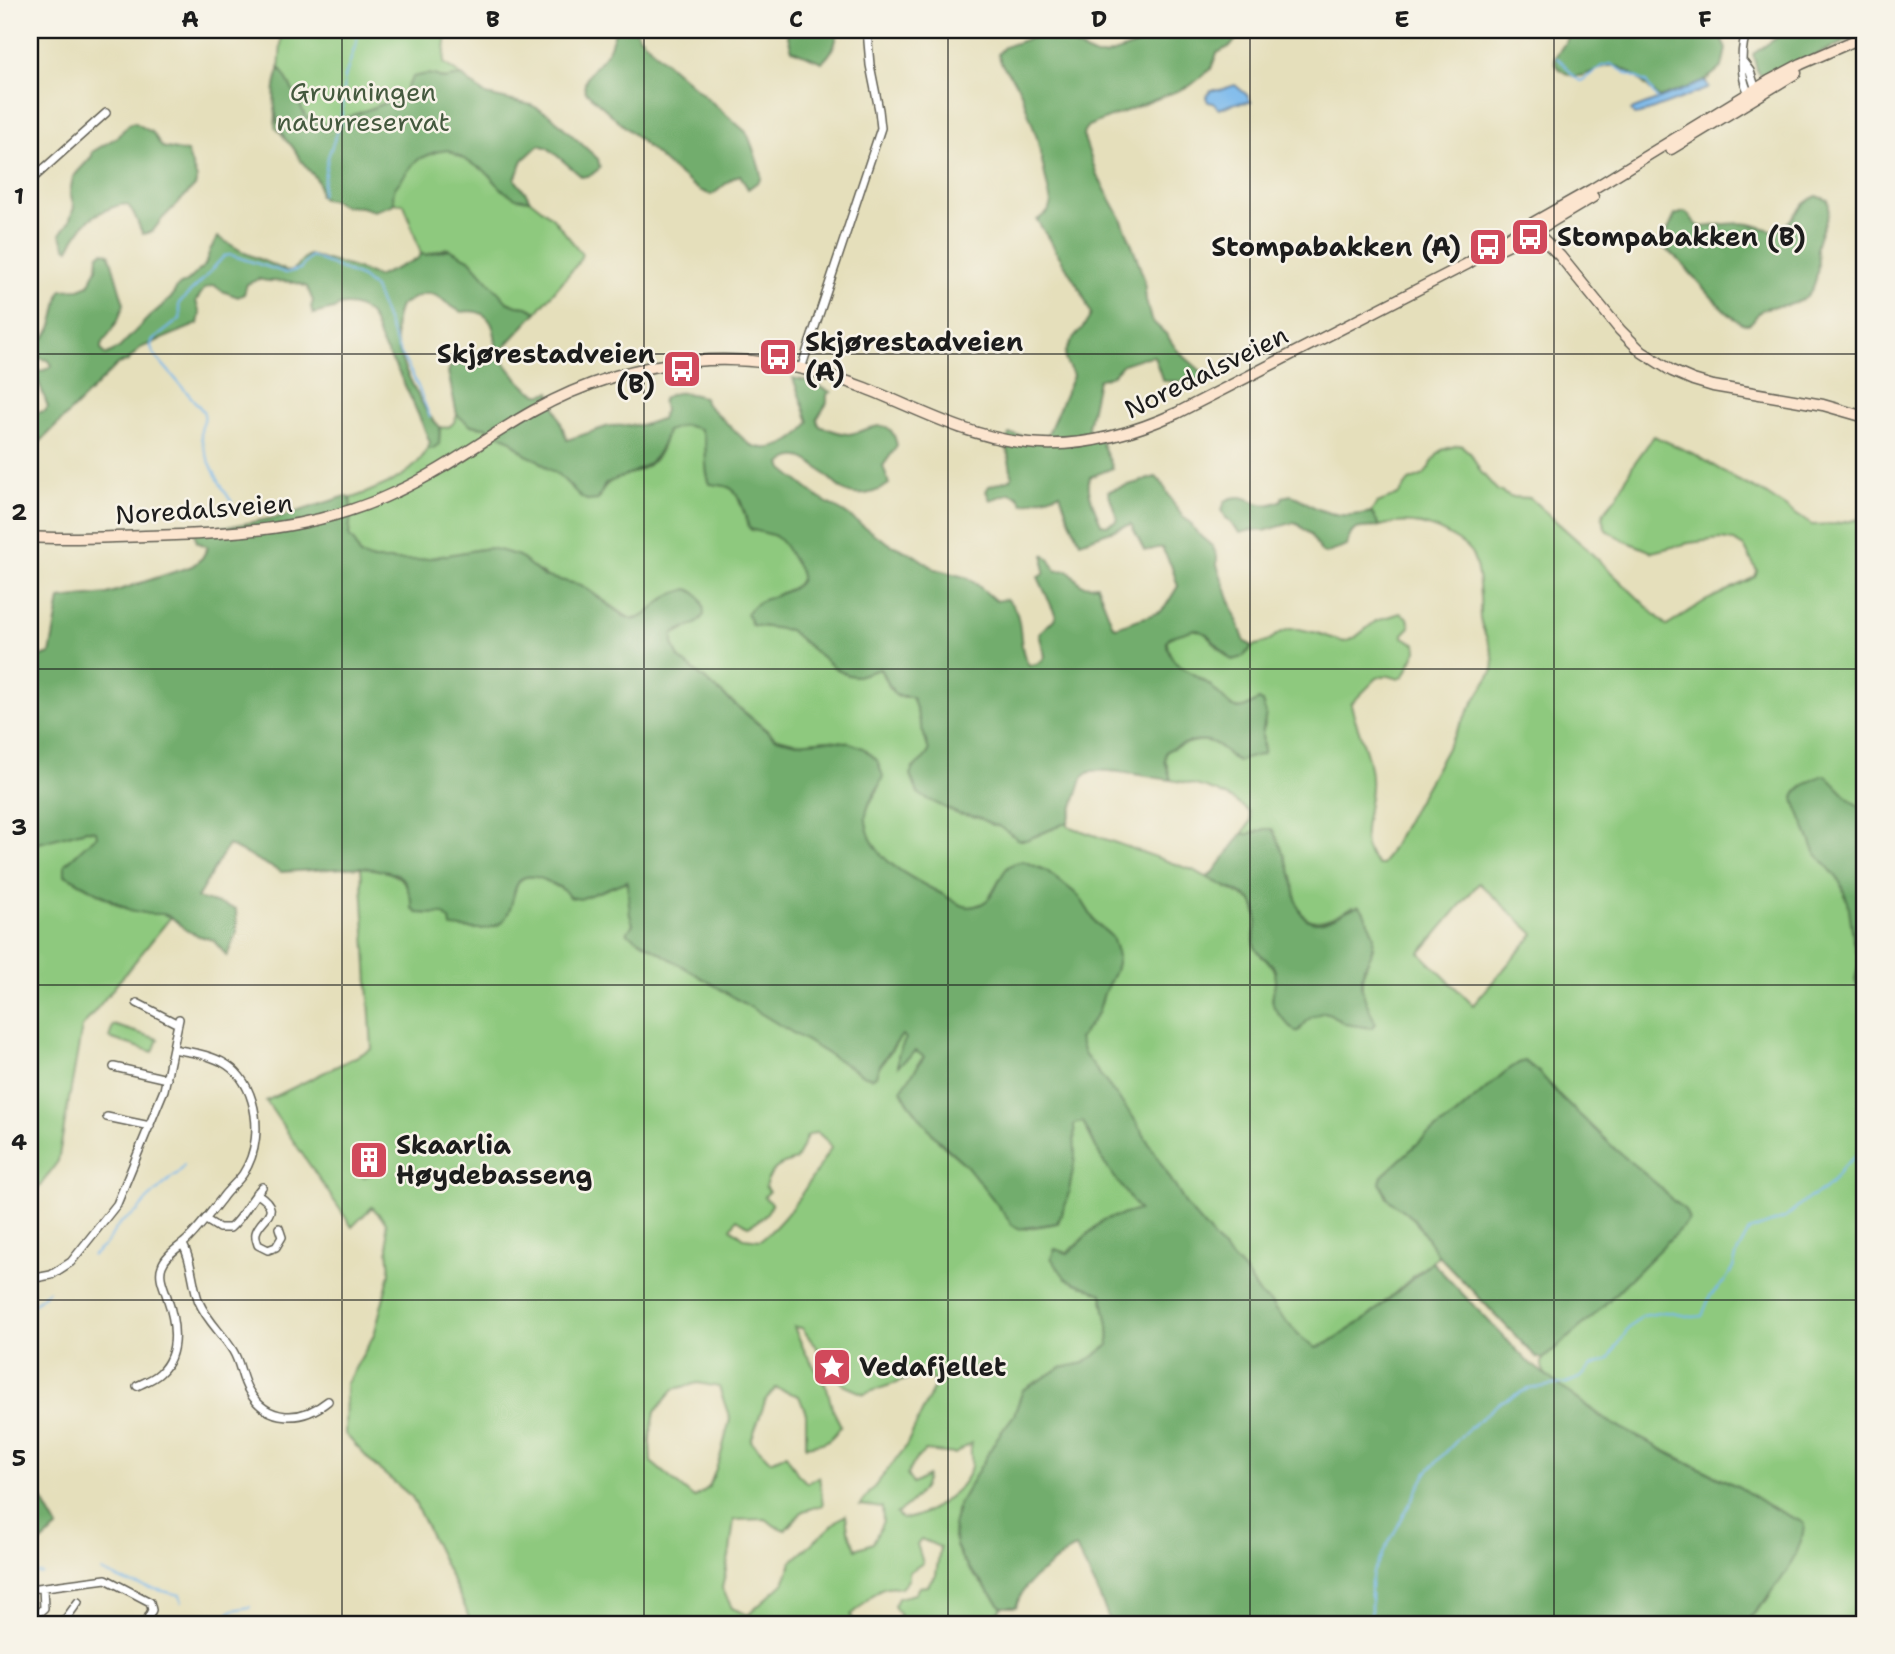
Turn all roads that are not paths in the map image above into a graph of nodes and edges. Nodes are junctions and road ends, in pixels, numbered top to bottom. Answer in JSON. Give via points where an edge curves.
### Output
{"nodes":[{"id":1,"x":867,"y":30,"type":"edge"},
{"id":2,"x":1748,"y":30,"type":"edge"},
{"id":3,"x":1865,"y":36,"type":"edge"},
{"id":4,"x":1754,"y":93,"type":"junction"},
{"id":5,"x":106,"y":113,"type":"dead end"},
{"id":6,"x":30,"y":181,"type":"edge"},
{"id":7,"x":1539,"y":226,"type":"junction"},
{"id":8,"x":802,"y":369,"type":"junction"},
{"id":9,"x":1865,"y":417,"type":"edge"},
{"id":10,"x":30,"y":537,"type":"edge"},
{"id":11,"x":137,"y":1003,"type":"dead end"},
{"id":12,"x":173,"y":1049,"type":"junction"},
{"id":13,"x":114,"y":1067,"type":"dead end"},
{"id":14,"x":167,"y":1079,"type":"junction"},
{"id":15,"x":107,"y":1117,"type":"dead end"},
{"id":16,"x":150,"y":1126,"type":"junction"},
{"id":17,"x":206,"y":1220,"type":"junction"},
{"id":18,"x":279,"y":1228,"type":"dead end"},
{"id":19,"x":183,"y":1245,"type":"junction"},
{"id":20,"x":30,"y":1279,"type":"edge"},
{"id":21,"x":137,"y":1386,"type":"dead end"},
{"id":22,"x":328,"y":1401,"type":"dead end"},
{"id":23,"x":43,"y":1587,"type":"junction"},
{"id":24,"x":30,"y":1589,"type":"edge"},
{"id":25,"x":78,"y":1602,"type":"dead end"},
{"id":26,"x":30,"y":1620,"type":"edge"},
{"id":27,"x":62,"y":1624,"type":"edge"},
{"id":28,"x":145,"y":1624,"type":"edge"}],
"edges":[{"from":1,"to":8,"type":"street","via":[[881,128]]},
{"from":2,"to":4,"type":"street","via":[[1743,62],[1750,71]]},
{"from":3,"to":4,"type":"main road","name":"Noredalsveien"},
{"from":4,"to":7,"type":"main road","name":"Noredalsveien"},
{"from":5,"to":6,"type":"street"},
{"from":7,"to":8,"type":"main road","name":"Noredalsveien","via":[[1515,233],[1467,264],[1177,413],[1095,441],[1035,444],[984,435],[858,385]]},
{"from":7,"to":9,"type":"main road","via":[[1629,339],[1672,371],[1713,387],[1823,405]]},
{"from":8,"to":10,"type":"main road","name":"Noredalsveien","via":[[704,360],[609,377],[542,406],[397,492],[297,525],[235,533]]},
{"from":11,"to":12,"type":"street","via":[[178,1021]]},
{"from":12,"to":14,"type":"street"},
{"from":12,"to":17,"type":"street","via":[[226,1063],[253,1103],[256,1130],[251,1158]]},
{"from":13,"to":14,"type":"street"},
{"from":14,"to":16,"type":"street"},
{"from":15,"to":16,"type":"street"},
{"from":16,"to":20,"type":"street","via":[[117,1204],[79,1253],[51,1275]]},
{"from":17,"to":18,"type":"street","via":[[230,1228],[259,1190],[270,1210],[256,1232],[258,1245],[268,1250],[276,1247],[282,1237]]},
{"from":17,"to":19,"type":"street"},
{"from":19,"to":21,"type":"street","via":[[165,1260],[161,1272],[174,1321],[172,1353],[159,1374]]},
{"from":19,"to":22,"type":"street","via":[[201,1306],[231,1348],[257,1402],[281,1415],[300,1416]]},
{"from":23,"to":24,"type":"street"},
{"from":23,"to":26,"type":"street","via":[[44,1608]]},
{"from":23,"to":28,"type":"street","via":[[106,1579],[150,1602],[152,1610]]},
{"from":25,"to":27,"type":"street"}]}
